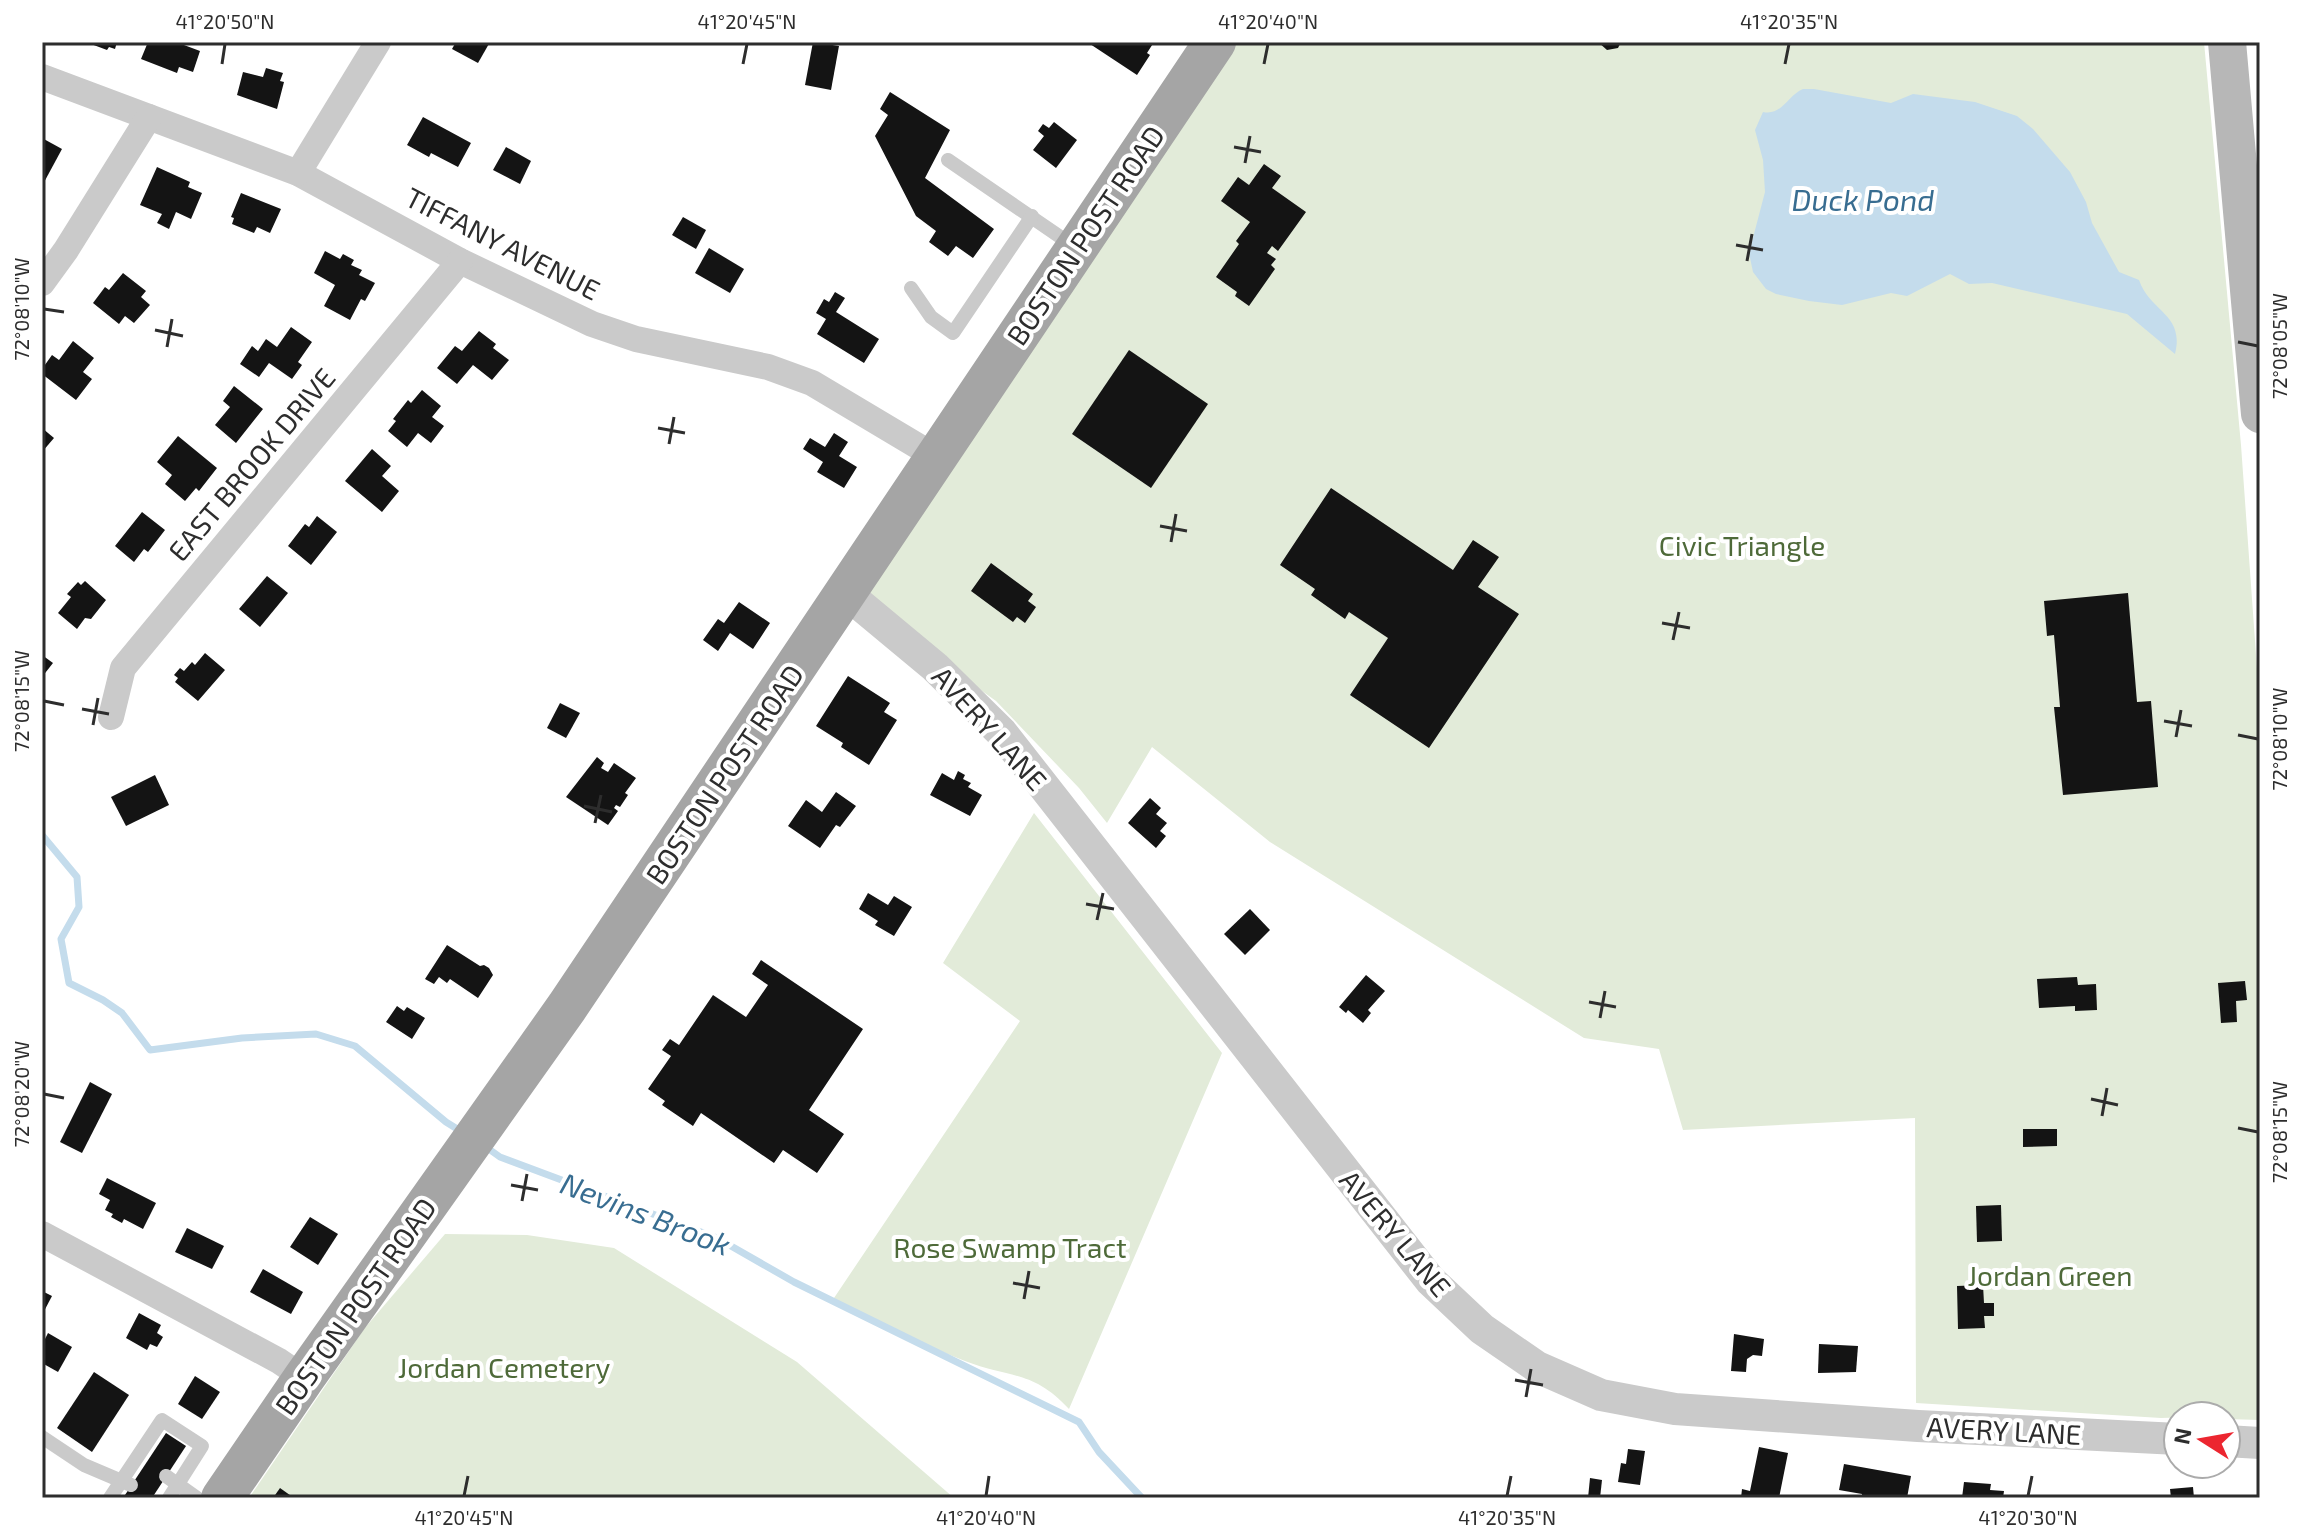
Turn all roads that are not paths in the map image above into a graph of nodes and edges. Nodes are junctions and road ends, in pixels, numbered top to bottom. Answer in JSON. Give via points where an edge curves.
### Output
{"nodes":[{"id":1,"x":378,"y":42,"type":"edge"},
{"id":2,"x":1215,"y":42,"type":"edge"},
{"id":3,"x":2227,"y":42,"type":"edge"},
{"id":4,"x":42,"y":77,"type":"edge"},
{"id":5,"x":149,"y":117,"type":"junction"},
{"id":6,"x":948,"y":160,"type":"dead end"},
{"id":7,"x":298,"y":173,"type":"junction"},
{"id":8,"x":1032,"y":216,"type":"junction"},
{"id":9,"x":1076,"y":248,"type":"junction"},
{"id":10,"x":460,"y":261,"type":"junction"},
{"id":11,"x":42,"y":283,"type":"edge"},
{"id":12,"x":911,"y":288,"type":"dead end"},
{"id":13,"x":2260,"y":414,"type":"edge"},
{"id":14,"x":936,"y":457,"type":"junction"},
{"id":15,"x":846,"y":593,"type":"junction"},
{"id":16,"x":111,"y":717,"type":"dead end"},
{"id":17,"x":42,"y":1234,"type":"edge"},
{"id":18,"x":304,"y":1378,"type":"junction"},
{"id":19,"x":42,"y":1437,"type":"edge"},
{"id":20,"x":2162,"y":1438,"type":"edge"},
{"id":21,"x":172,"y":1480,"type":"junction"},
{"id":22,"x":127,"y":1482,"type":"junction"},
{"id":23,"x":110,"y":1498,"type":"edge"},
{"id":24,"x":169,"y":1498,"type":"edge"},
{"id":25,"x":197,"y":1498,"type":"edge"},
{"id":26,"x":222,"y":1498,"type":"edge"}],
"edges":[{"from":1,"to":7,"type":"street"},
{"from":2,"to":9,"type":"main road","name":"BOSTON POST ROAD"},
{"from":3,"to":13,"type":"main road"},
{"from":4,"to":5,"type":"street","name":"TIFFANY AVENUE"},
{"from":5,"to":7,"type":"street","name":"TIFFANY AVENUE"},
{"from":5,"to":11,"type":"street"},
{"from":6,"to":8,"type":"lane"},
{"from":7,"to":10,"type":"street","name":"TIFFANY AVENUE"},
{"from":8,"to":9,"type":"lane"},
{"from":8,"to":12,"type":"lane","via":[[953,333],[931,317]]},
{"from":9,"to":14,"type":"main road","name":"BOSTON POST ROAD"},
{"from":10,"to":14,"type":"street","name":"TIFFANY AVENUE","via":[[592,324],[636,339],[768,367],[812,383]]},
{"from":10,"to":16,"type":"street","name":"EAST BROOK DRIVE","via":[[123,668]]},
{"from":14,"to":15,"type":"main road","name":"BOSTON POST ROAD"},
{"from":15,"to":18,"type":"main road","name":"BOSTON POST ROAD","via":[[567,1007]]},
{"from":15,"to":20,"type":"street","name":"AVERY LANE","via":[[935,667],[1002,733],[1430,1280],[1482,1329],[1537,1367],[1601,1395],[1675,1409]]},
{"from":17,"to":18,"type":"street"},
{"from":18,"to":26,"type":"main road","name":"BOSTON POST ROAD"},
{"from":19,"to":22,"type":"lane","via":[[84,1465]]},
{"from":21,"to":22,"type":"lane","via":[[202,1446],[162,1420]]},
{"from":21,"to":24,"type":"lane"},
{"from":21,"to":25,"type":"lane"},
{"from":22,"to":23,"type":"lane"}]}
